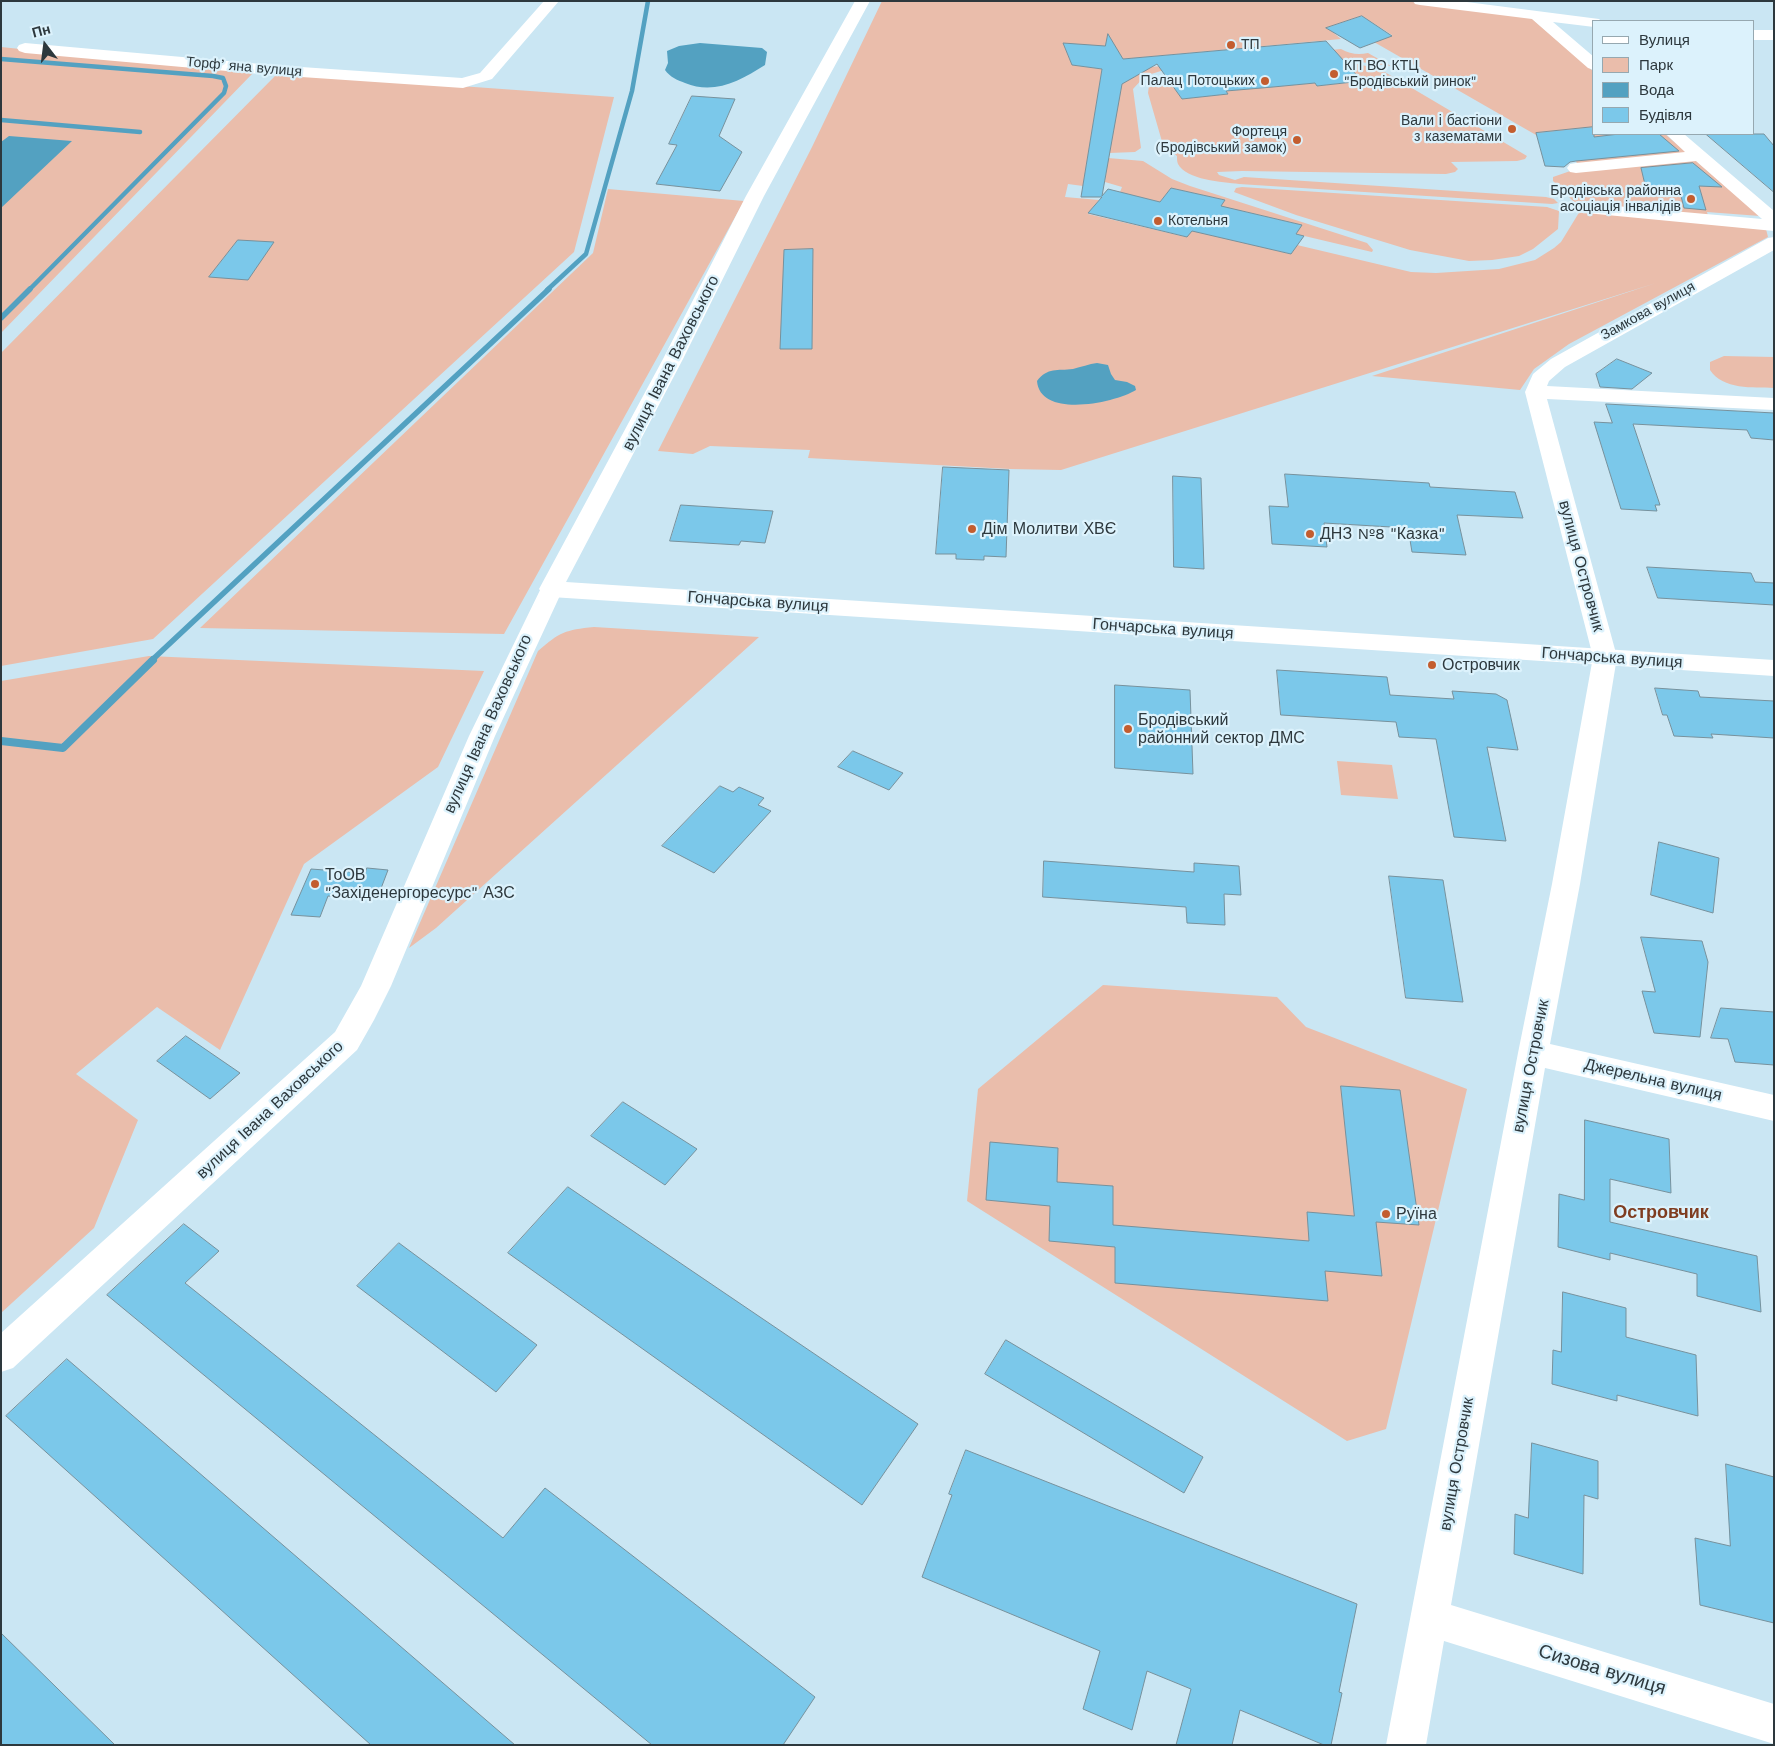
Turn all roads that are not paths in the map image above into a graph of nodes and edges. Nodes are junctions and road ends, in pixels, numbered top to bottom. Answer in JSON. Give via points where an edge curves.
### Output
{"nodes":[{"id":1,"x":552,"y":1,"type":"edge"},
{"id":2,"x":863,"y":1,"type":"edge"},
{"id":3,"x":1420,"y":1,"type":"edge"},
{"id":4,"x":1536,"y":14,"type":"junction"},
{"id":5,"x":1592,"y":22,"type":"edge"},
{"id":6,"x":1774,"y":34,"type":"edge"},
{"id":7,"x":1755,"y":35,"type":"edge"},
{"id":8,"x":25,"y":48,"type":"dead end"},
{"id":9,"x":1592,"y":63,"type":"edge"},
{"id":10,"x":1675,"y":135,"type":"edge"},
{"id":11,"x":1699,"y":156,"type":"junction"},
{"id":12,"x":1576,"y":168,"type":"dead end"},
{"id":13,"x":1571,"y":207,"type":"dead end"},
{"id":14,"x":1774,"y":225,"type":"edge"},
{"id":15,"x":1774,"y":242,"type":"edge"},
{"id":16,"x":1535,"y":392,"type":"junction"},
{"id":17,"x":1774,"y":404,"type":"edge"},
{"id":18,"x":551,"y":589,"type":"junction"},
{"id":19,"x":1605,"y":657,"type":"junction"},
{"id":20,"x":1774,"y":668,"type":"edge"},
{"id":21,"x":1533,"y":1053,"type":"junction"},
{"id":22,"x":1774,"y":1108,"type":"edge"},
{"id":23,"x":1,"y":1356,"type":"edge"},
{"id":24,"x":1429,"y":1617,"type":"junction"},
{"id":25,"x":1774,"y":1724,"type":"edge"},
{"id":26,"x":1406,"y":1745,"type":"edge"}],
"edges":[{"from":1,"to":8,"type":"street","name":"Торфʼяна вулиця","via":[[486,76],[463,83]]},
{"from":2,"to":18,"type":"street","name":"вулиця Івана Ваховського","via":[[755,196],[660,386]]},
{"from":3,"to":4,"type":"street"},
{"from":4,"to":5,"type":"street"},
{"from":4,"to":9,"type":"street"},
{"from":6,"to":7,"type":"street"},
{"from":10,"to":11,"type":"street"},
{"from":11,"to":12,"type":"street"},
{"from":11,"to":14,"type":"street","via":[[1768,215]]},
{"from":13,"to":14,"type":"street"},
{"from":15,"to":16,"type":"street","name":"Замкова вулиця","via":[[1565,358],[1545,372]]},
{"from":16,"to":17,"type":"street"},
{"from":16,"to":19,"type":"street","name":"вулиця Островчик"},
{"from":18,"to":19,"type":"street","name":"Гончарська вулиця"},
{"from":18,"to":23,"type":"street","name":"вулиця Івана Ваховського","via":[[464,775],[376,986],[346,1041]]},
{"from":19,"to":20,"type":"street","name":"Гончарська вулиця"},
{"from":19,"to":21,"type":"street","name":"вулиця Островчик"},
{"from":21,"to":22,"type":"street","name":"Джерельна вулиця"},
{"from":21,"to":24,"type":"street","name":"вулиця Островчик"},
{"from":24,"to":25,"type":"street","name":"Сизова вулиця"},
{"from":24,"to":26,"type":"street","name":"вулиця Островчик"}]}
